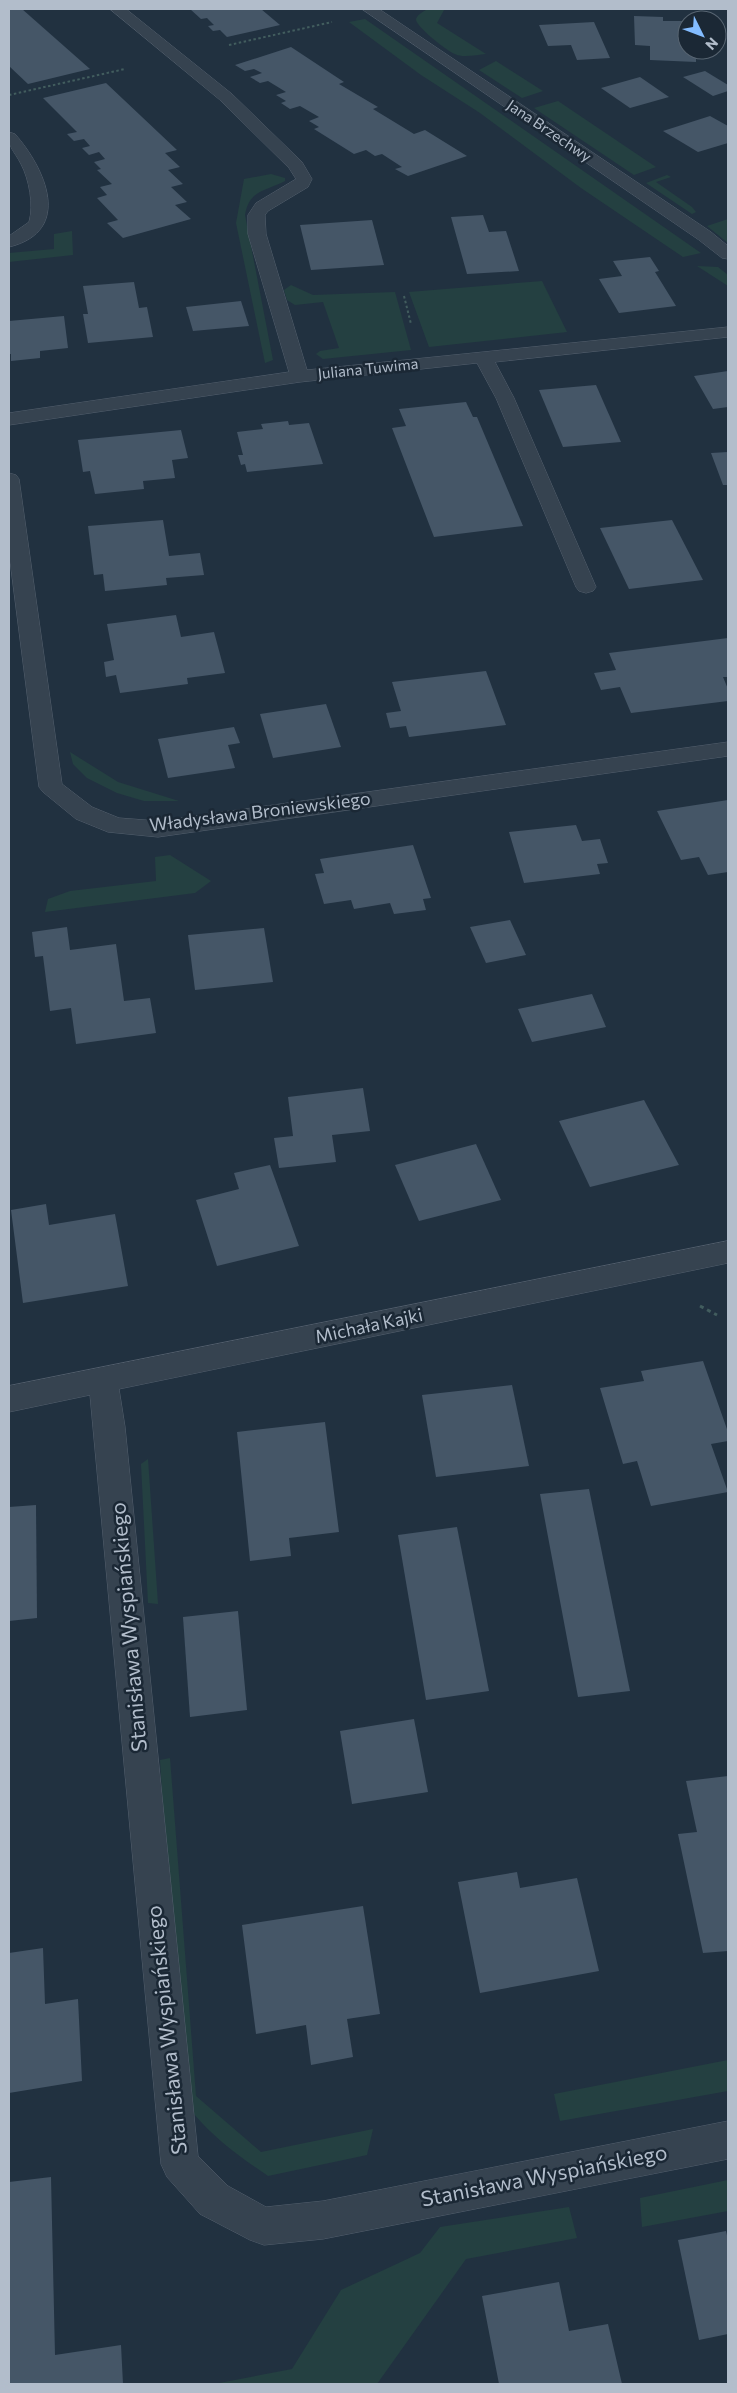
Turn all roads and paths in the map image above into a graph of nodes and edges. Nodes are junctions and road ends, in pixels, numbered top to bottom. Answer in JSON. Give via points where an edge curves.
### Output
{"nodes":[{"id":1,"x":117,"y":9,"type":"edge"},
{"id":2,"x":369,"y":9,"type":"edge"},
{"id":3,"x":9,"y":138,"type":"edge"},
{"id":4,"x":9,"y":242,"type":"edge"},
{"id":5,"x":728,"y":254,"type":"edge"},
{"id":6,"x":728,"y":332,"type":"edge"},
{"id":7,"x":483,"y":357,"type":"junction"},
{"id":8,"x":300,"y":376,"type":"junction"},
{"id":9,"x":9,"y":419,"type":"edge"},
{"id":10,"x":9,"y":479,"type":"edge"},
{"id":11,"x":586,"y":587,"type":"dead end"},
{"id":12,"x":728,"y":749,"type":"edge"},
{"id":13,"x":728,"y":1254,"type":"edge"},
{"id":14,"x":103,"y":1380,"type":"junction"},
{"id":15,"x":9,"y":1399,"type":"edge"},
{"id":16,"x":728,"y":2140,"type":"edge"}],
"edges":[{"from":1,"to":8,"type":"street","via":[[226,97],[296,166],[304,179],[262,207],[256,215],[257,234]]},
{"from":2,"to":5,"type":"street","name":"Jana Brzechwy"},
{"from":3,"to":4,"type":"street","via":[[26,156],[37,180],[39,205],[37,222]]},
{"from":6,"to":7,"type":"street","name":"Juliana Tuwima"},
{"from":7,"to":8,"type":"street","name":"Juliana Tuwima"},
{"from":7,"to":11,"type":"street","via":[[505,398]]},
{"from":8,"to":9,"type":"street","name":"Juliana Tuwima"},
{"from":10,"to":12,"type":"street","name":"Władysława Broniewskiego","via":[[51,787],[84,813],[116,826],[158,829]]},
{"from":13,"to":14,"type":"street","name":"Michała Kajki"},
{"from":14,"to":15,"type":"street","name":"Michała Kajki"},
{"from":14,"to":16,"type":"street","name":"Stanisława Wyspiańskiego","via":[[180,2164],[214,2200],[264,2226],[323,2220]]}]}
